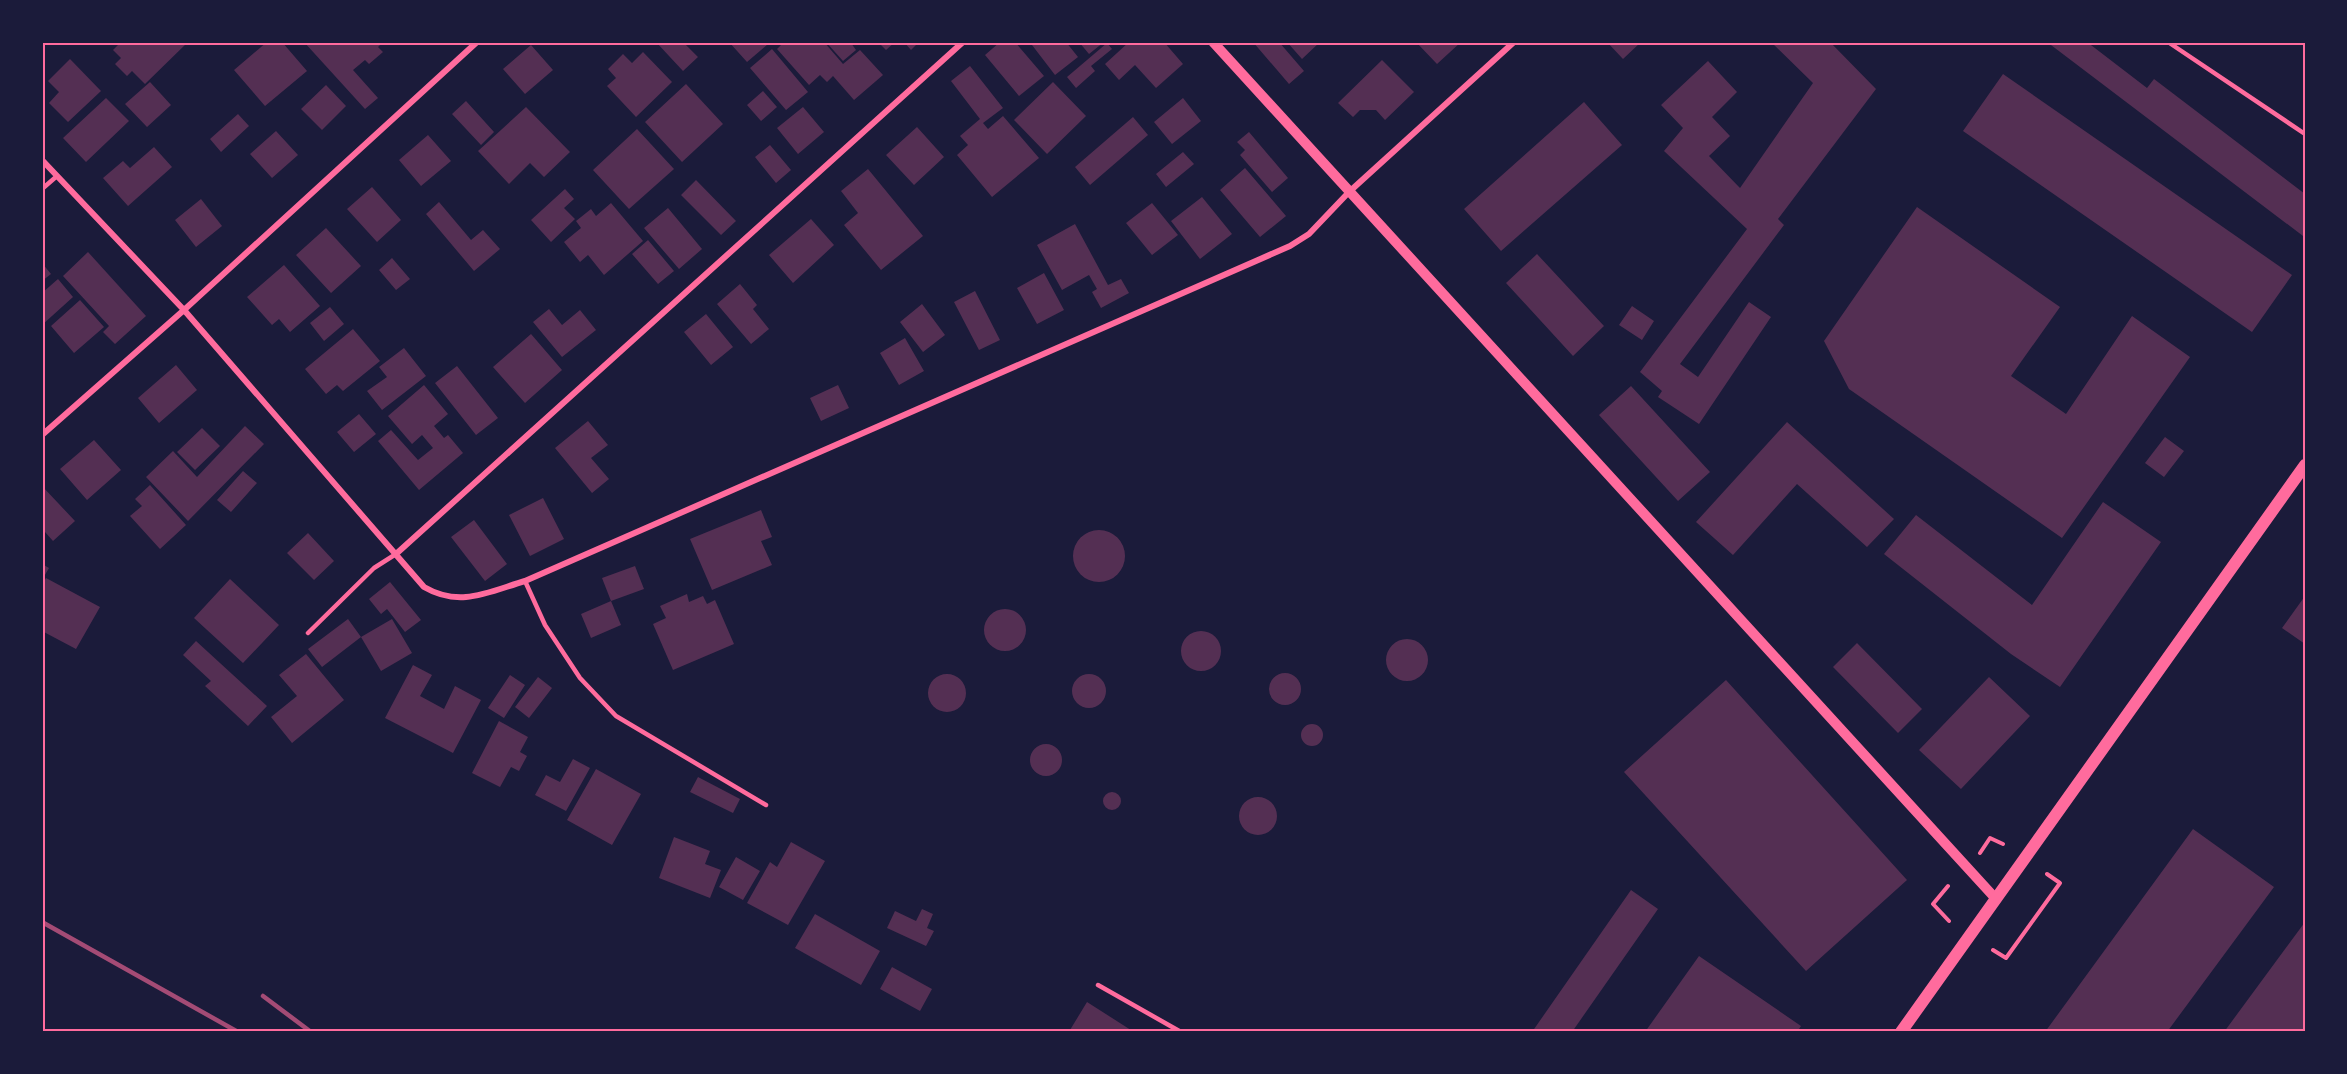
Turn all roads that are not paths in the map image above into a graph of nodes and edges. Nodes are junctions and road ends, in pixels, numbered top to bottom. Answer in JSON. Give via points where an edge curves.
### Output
{"nodes":[{"id":1,"x":477,"y":42,"type":"edge"},
{"id":2,"x":963,"y":42,"type":"edge"},
{"id":3,"x":1213,"y":42,"type":"edge"},
{"id":4,"x":1514,"y":42,"type":"edge"},
{"id":5,"x":2168,"y":42,"type":"edge"},
{"id":6,"x":2305,"y":134,"type":"edge"},
{"id":7,"x":42,"y":160,"type":"edge"},
{"id":8,"x":57,"y":176,"type":"junction"},
{"id":9,"x":42,"y":189,"type":"edge"},
{"id":10,"x":1349,"y":192,"type":"junction"},
{"id":11,"x":184,"y":310,"type":"junction"},
{"id":12,"x":42,"y":435,"type":"edge"},
{"id":13,"x":2305,"y":465,"type":"edge"},
{"id":14,"x":396,"y":554,"type":"junction"},
{"id":15,"x":525,"y":581,"type":"junction"},
{"id":16,"x":308,"y":633,"type":"dead end"},
{"id":17,"x":766,"y":805,"type":"dead end"},
{"id":18,"x":1996,"y":899,"type":"junction"},
{"id":19,"x":1098,"y":985,"type":"dead end"},
{"id":20,"x":1181,"y":1032,"type":"edge"},
{"id":21,"x":1901,"y":1032,"type":"edge"}],
"edges":[{"from":1,"to":11,"type":"street"},
{"from":2,"to":14,"type":"street"},
{"from":3,"to":10,"type":"street"},
{"from":4,"to":10,"type":"street"},
{"from":5,"to":6,"type":"lane"},
{"from":7,"to":8,"type":"street"},
{"from":8,"to":9,"type":"lane"},
{"from":8,"to":11,"type":"street"},
{"from":10,"to":15,"type":"street","via":[[1309,234],[1290,246]]},
{"from":10,"to":18,"type":"street"},
{"from":11,"to":12,"type":"street"},
{"from":11,"to":14,"type":"street"},
{"from":13,"to":18,"type":"main road"},
{"from":14,"to":15,"type":"street","via":[[424,587],[447,597],[470,598]]},
{"from":14,"to":16,"type":"lane","via":[[374,568]]},
{"from":15,"to":17,"type":"lane","via":[[545,625],[580,678],[616,716]]},
{"from":18,"to":21,"type":"main road"},
{"from":19,"to":20,"type":"lane"}]}
